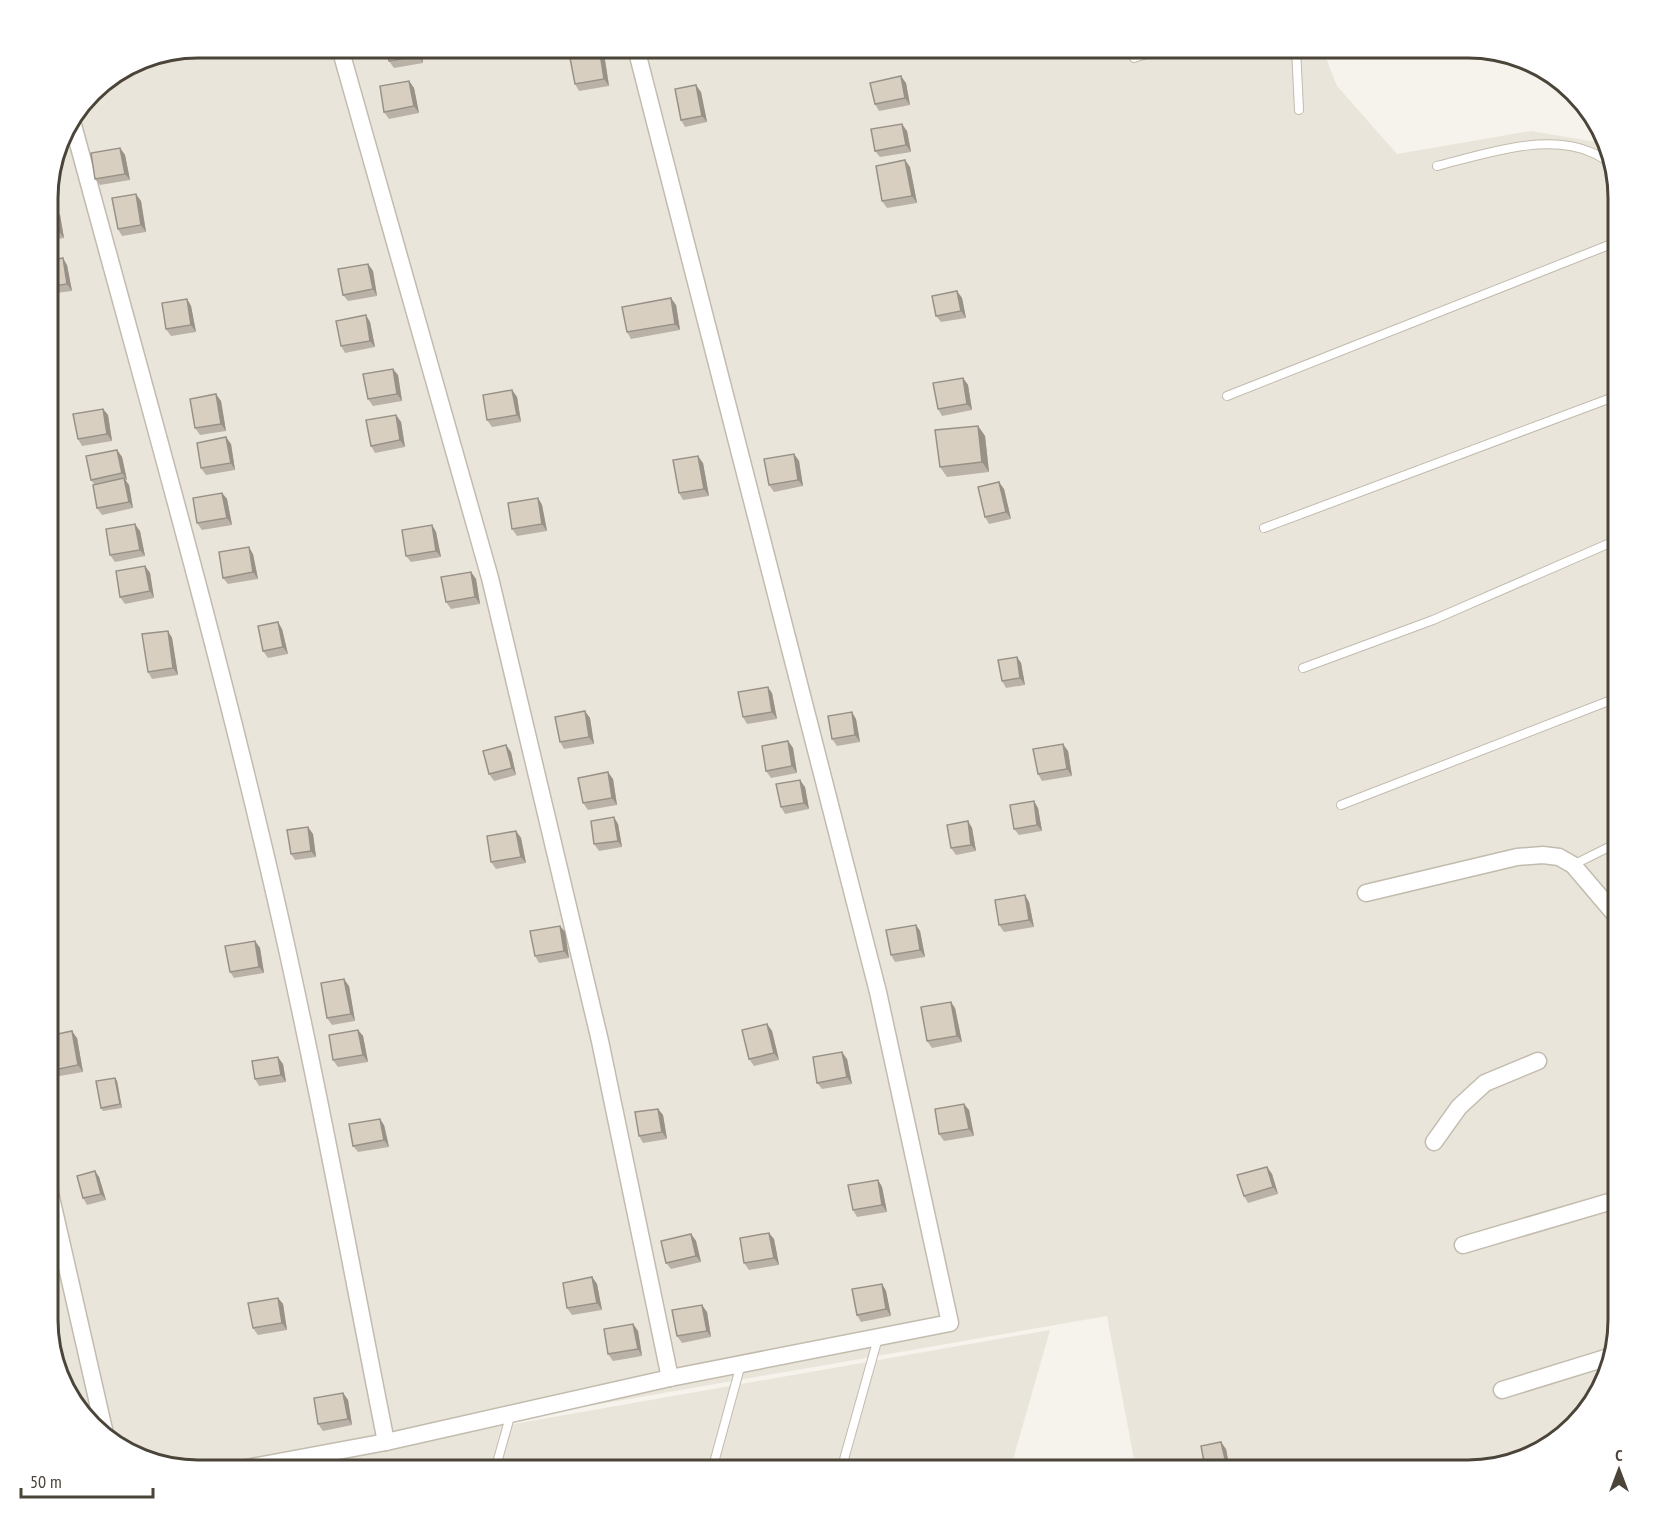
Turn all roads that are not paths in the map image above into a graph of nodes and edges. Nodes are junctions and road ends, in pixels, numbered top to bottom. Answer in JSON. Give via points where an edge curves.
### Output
{"nodes":[{"id":1,"x":1296,"y":58,"type":"edge"},
{"id":2,"x":343,"y":59,"type":"edge"},
{"id":3,"x":639,"y":59,"type":"edge"},
{"id":4,"x":1299,"y":110,"type":"dead end"},
{"id":5,"x":75,"y":133,"type":"edge"},
{"id":6,"x":1603,"y":158,"type":"edge"},
{"id":7,"x":1437,"y":166,"type":"dead end"},
{"id":8,"x":1608,"y":245,"type":"edge"},
{"id":9,"x":1227,"y":396,"type":"dead end"},
{"id":10,"x":1608,"y":399,"type":"edge"},
{"id":11,"x":1264,"y":528,"type":"dead end"},
{"id":12,"x":1608,"y":543,"type":"edge"},
{"id":13,"x":1303,"y":668,"type":"dead end"},
{"id":14,"x":1608,"y":701,"type":"edge"},
{"id":15,"x":1341,"y":805,"type":"dead end"},
{"id":16,"x":1608,"y":848,"type":"edge"},
{"id":17,"x":1573,"y":865,"type":"junction"},
{"id":18,"x":1366,"y":893,"type":"dead end"},
{"id":19,"x":1608,"y":906,"type":"edge"},
{"id":20,"x":1538,"y":1061,"type":"dead end"},
{"id":21,"x":1434,"y":1142,"type":"dead end"},
{"id":22,"x":1608,"y":1203,"type":"edge"},
{"id":23,"x":59,"y":1232,"type":"edge"},
{"id":24,"x":1462,"y":1245,"type":"dead end"},
{"id":25,"x":878,"y":1337,"type":"junction"},
{"id":26,"x":1602,"y":1359,"type":"edge"},
{"id":27,"x":741,"y":1364,"type":"junction"},
{"id":28,"x":670,"y":1378,"type":"junction"},
{"id":29,"x":1502,"y":1390,"type":"dead end"},
{"id":30,"x":511,"y":1413,"type":"junction"},
{"id":31,"x":102,"y":1420,"type":"edge"},
{"id":32,"x":386,"y":1442,"type":"junction"},
{"id":33,"x":304,"y":1460,"type":"edge"},
{"id":34,"x":498,"y":1460,"type":"edge"},
{"id":35,"x":715,"y":1460,"type":"edge"},
{"id":36,"x":844,"y":1460,"type":"edge"}],
"edges":[{"from":1,"to":4,"type":"lane"},
{"from":2,"to":28,"type":"street","via":[[490,578],[600,1041]]},
{"from":3,"to":25,"type":"street","via":[[878,992],[950,1323]]},
{"from":5,"to":32,"type":"street","via":[[201,594],[273,888]]},
{"from":6,"to":7,"type":"lane","via":[[1593,152],[1557,144],[1502,149]]},
{"from":8,"to":9,"type":"lane"},
{"from":10,"to":11,"type":"lane"},
{"from":12,"to":13,"type":"lane","via":[[1433,620]]},
{"from":14,"to":15,"type":"lane"},
{"from":16,"to":17,"type":"lane"},
{"from":17,"to":18,"type":"street","via":[[1559,857],[1517,857]]},
{"from":17,"to":19,"type":"street"},
{"from":20,"to":21,"type":"street","via":[[1485,1083],[1459,1107]]},
{"from":22,"to":24,"type":"street"},
{"from":23,"to":31,"type":"street"},
{"from":25,"to":27,"type":"street"},
{"from":25,"to":36,"type":"lane"},
{"from":26,"to":29,"type":"street"},
{"from":27,"to":28,"type":"street"},
{"from":27,"to":35,"type":"lane"},
{"from":28,"to":30,"type":"street"},
{"from":30,"to":32,"type":"street"},
{"from":30,"to":34,"type":"lane"},
{"from":32,"to":33,"type":"street"}]}
